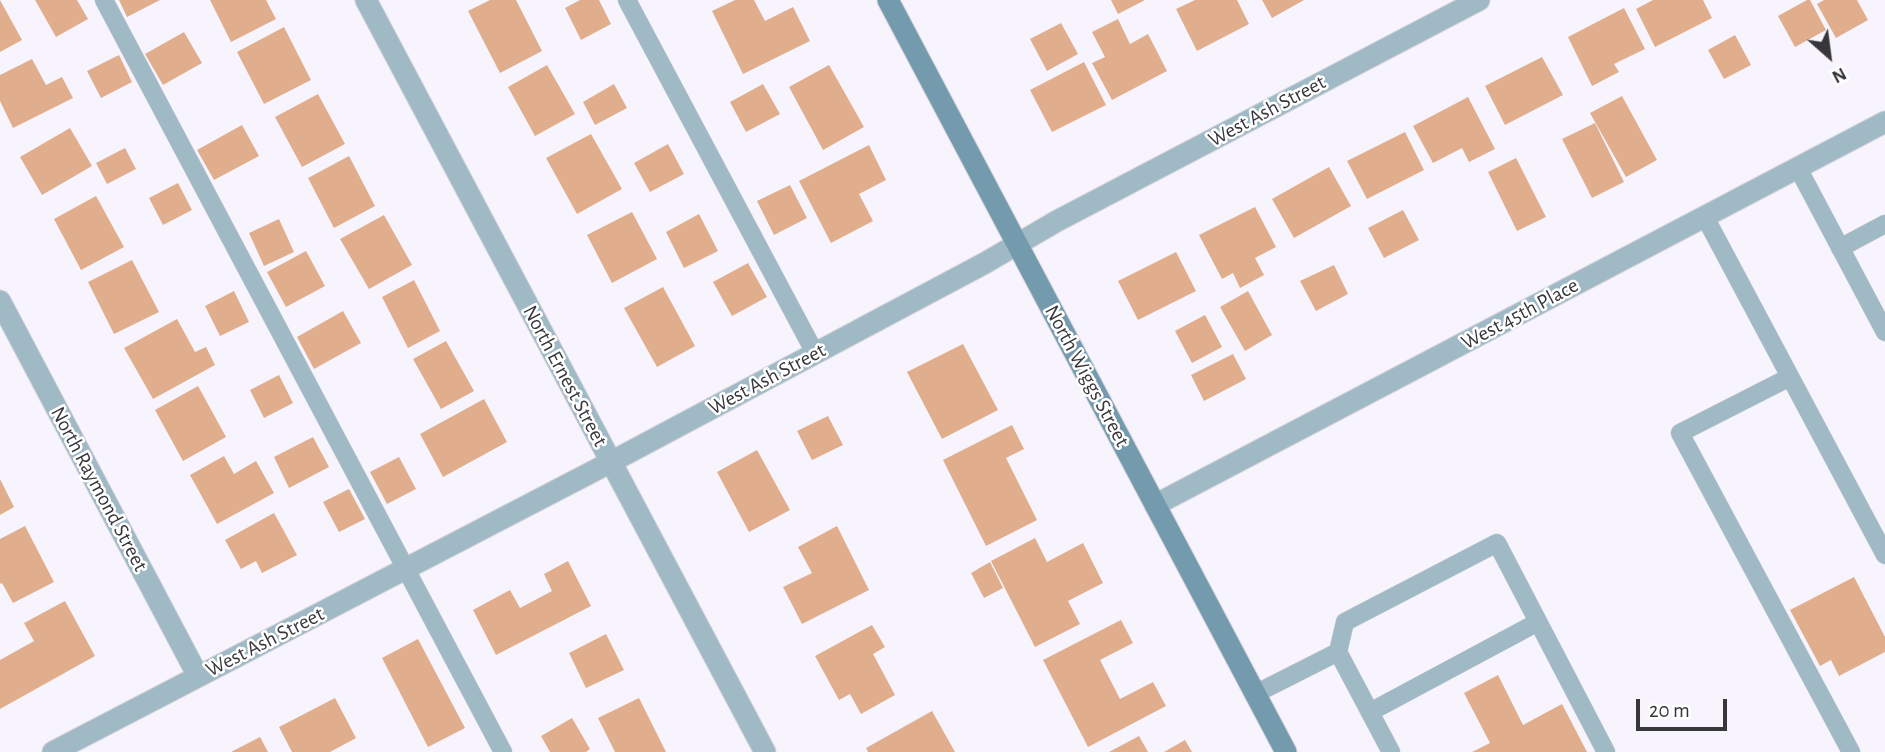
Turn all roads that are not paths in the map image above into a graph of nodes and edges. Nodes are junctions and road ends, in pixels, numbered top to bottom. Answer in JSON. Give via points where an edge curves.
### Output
{"nodes":[{"id":1,"x":104,"y":0,"type":"edge"},
{"id":2,"x":366,"y":0,"type":"edge"},
{"id":3,"x":627,"y":0,"type":"edge"},
{"id":4,"x":888,"y":0,"type":"edge"},
{"id":5,"x":1479,"y":0,"type":"edge"},
{"id":6,"x":1885,"y":122,"type":"edge"},
{"id":7,"x":1798,"y":168,"type":"junction"},
{"id":8,"x":1705,"y":217,"type":"junction"},
{"id":9,"x":1885,"y":224,"type":"edge"},
{"id":10,"x":1017,"y":244,"type":"junction"},
{"id":11,"x":1840,"y":248,"type":"junction"},
{"id":12,"x":0,"y":301,"type":"edge"},
{"id":13,"x":1881,"y":313,"type":"edge"},
{"id":14,"x":1885,"y":332,"type":"edge"},
{"id":15,"x":815,"y":353,"type":"junction"},
{"id":16,"x":1790,"y":377,"type":"junction"},
{"id":17,"x":611,"y":462,"type":"junction"},
{"id":18,"x":1155,"y":505,"type":"junction"},
{"id":19,"x":1885,"y":555,"type":"edge"},
{"id":20,"x":405,"y":569,"type":"junction"},
{"id":21,"x":1538,"y":622,"type":"junction"},
{"id":22,"x":1338,"y":652,"type":"junction"},
{"id":23,"x":198,"y":676,"type":"junction"},
{"id":24,"x":1255,"y":694,"type":"junction"},
{"id":25,"x":1370,"y":712,"type":"junction"},
{"id":26,"x":53,"y":752,"type":"edge"},
{"id":27,"x":503,"y":752,"type":"edge"},
{"id":28,"x":765,"y":752,"type":"edge"},
{"id":29,"x":1286,"y":752,"type":"edge"},
{"id":30,"x":1391,"y":752,"type":"edge"},
{"id":31,"x":1606,"y":752,"type":"edge"},
{"id":32,"x":1851,"y":752,"type":"edge"}],
"edges":[{"from":1,"to":20,"type":"lane"},
{"from":2,"to":17,"type":"street","name":"North Ernest Street"},
{"from":3,"to":15,"type":"lane"},
{"from":4,"to":10,"type":"street","name":"North Wiggs Street"},
{"from":5,"to":10,"type":"street","name":"West Ash Street"},
{"from":6,"to":7,"type":"street","name":"West 45th Place"},
{"from":7,"to":8,"type":"street","name":"West 45th Place"},
{"from":7,"to":11,"type":"lane"},
{"from":8,"to":16,"type":"lane"},
{"from":8,"to":18,"type":"street","name":"West 45th Place"},
{"from":9,"to":11,"type":"lane"},
{"from":10,"to":15,"type":"street","name":"West Ash Street"},
{"from":10,"to":18,"type":"street","name":"North Wiggs Street"},
{"from":11,"to":13,"type":"lane"},
{"from":12,"to":23,"type":"street","name":"North Raymond Street"},
{"from":13,"to":14,"type":"lane"},
{"from":15,"to":17,"type":"street","name":"West Ash Street"},
{"from":16,"to":19,"type":"lane"},
{"from":16,"to":32,"type":"lane","via":[[1680,433]]},
{"from":17,"to":20,"type":"street","name":"West Ash Street"},
{"from":17,"to":28,"type":"street","name":"North Ernest Street"},
{"from":18,"to":24,"type":"street","name":"North Wiggs Street"},
{"from":20,"to":23,"type":"street","name":"West Ash Street"},
{"from":20,"to":27,"type":"lane"},
{"from":21,"to":22,"type":"lane","via":[[1497,543],[1345,622]]},
{"from":21,"to":25,"type":"lane"},
{"from":21,"to":31,"type":"lane"},
{"from":22,"to":24,"type":"lane"},
{"from":22,"to":25,"type":"lane"},
{"from":23,"to":26,"type":"street","name":"West Ash Street"},
{"from":24,"to":29,"type":"street","name":"North Wiggs Street"},
{"from":25,"to":30,"type":"lane"}]}
